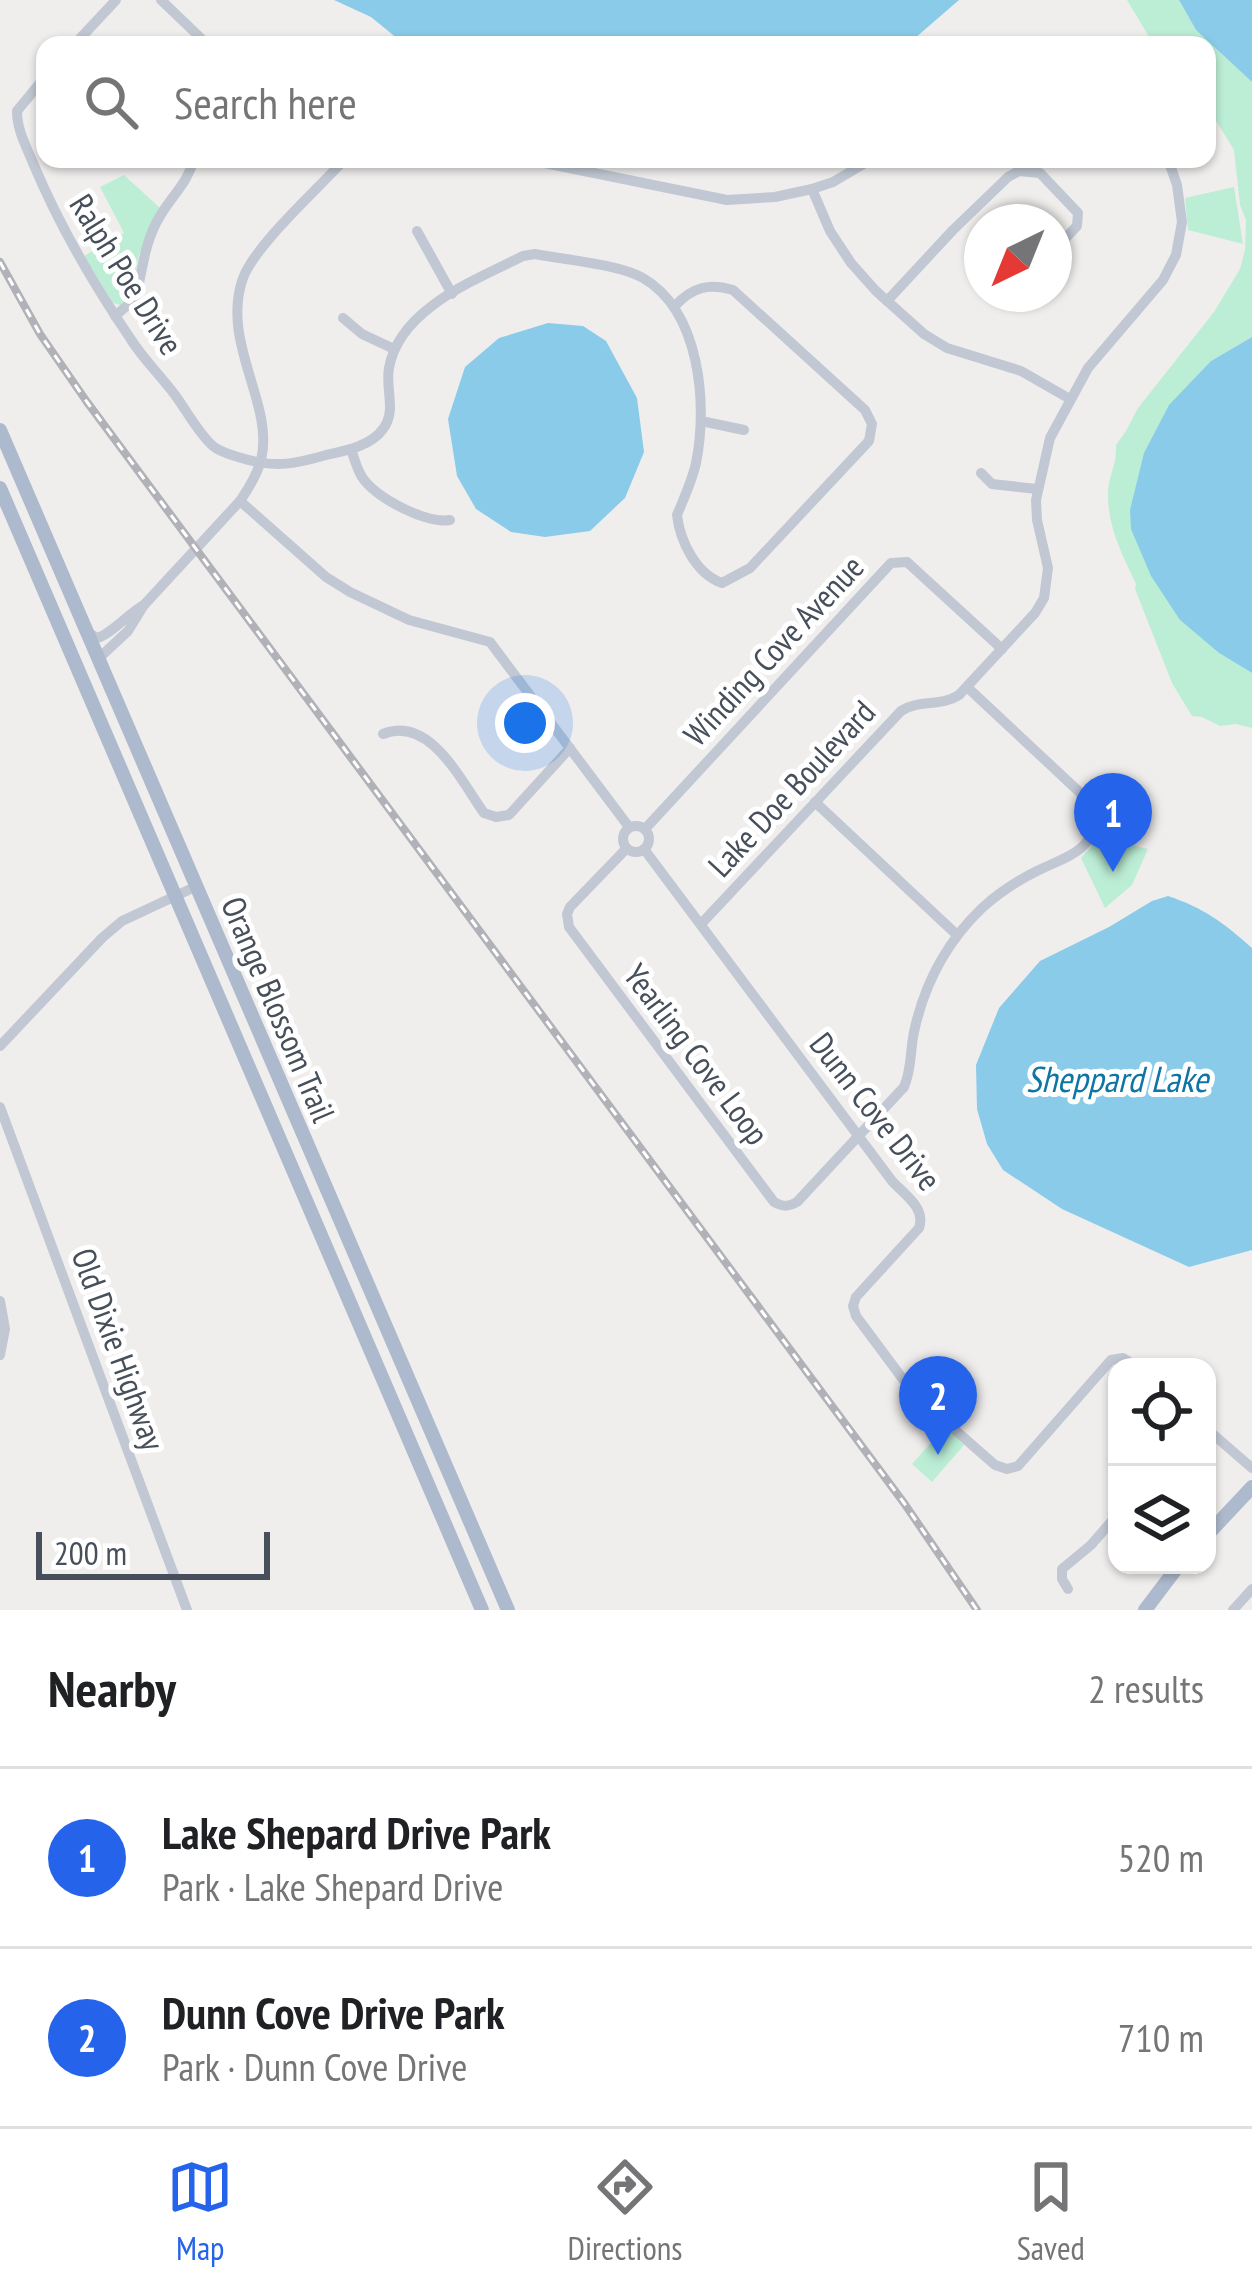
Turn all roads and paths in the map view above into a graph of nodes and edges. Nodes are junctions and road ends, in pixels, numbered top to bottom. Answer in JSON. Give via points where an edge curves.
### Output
{"nodes":[{"id":1,"x":116,"y":0,"type":"edge"},
{"id":2,"x":161,"y":0,"type":"edge"},
{"id":3,"x":82,"y":36,"type":"edge"},
{"id":4,"x":199,"y":36,"type":"edge"},
{"id":5,"x":36,"y":87,"type":"edge"},
{"id":6,"x":190,"y":168,"type":"edge"},
{"id":7,"x":338,"y":168,"type":"edge"},
{"id":8,"x":569,"y":168,"type":"edge"},
{"id":9,"x":856,"y":168,"type":"edge"},
{"id":10,"x":1171,"y":168,"type":"edge"},
{"id":11,"x":812,"y":189,"type":"junction"},
{"id":12,"x":979,"y":204,"type":"edge"},
{"id":13,"x":1069,"y":204,"type":"edge"},
{"id":14,"x":964,"y":219,"type":"edge"},
{"id":15,"x":416,"y":231,"type":"dead end"},
{"id":16,"x":452,"y":294,"type":"junction"},
{"id":17,"x":887,"y":301,"type":"junction"},
{"id":18,"x":675,"y":306,"type":"junction"},
{"id":19,"x":115,"y":316,"type":"junction"},
{"id":20,"x":343,"y":318,"type":"dead end"},
{"id":21,"x":394,"y":349,"type":"junction"},
{"id":22,"x":1070,"y":399,"type":"junction"},
{"id":23,"x":700,"y":421,"type":"junction"},
{"id":24,"x":0,"y":430,"type":"edge"},
{"id":25,"x":744,"y":430,"type":"dead end"},
{"id":26,"x":351,"y":449,"type":"junction"},
{"id":27,"x":260,"y":464,"type":"junction"},
{"id":28,"x":981,"y":473,"type":"dead end"},
{"id":29,"x":0,"y":488,"type":"edge"},
{"id":30,"x":1037,"y":489,"type":"junction"},
{"id":31,"x":240,"y":501,"type":"junction"},
{"id":32,"x":450,"y":520,"type":"dead end"},
{"id":33,"x":144,"y":605,"type":"junction"},
{"id":34,"x":87,"y":631,"type":"junction"},
{"id":35,"x":63,"y":635,"type":"junction"},
{"id":36,"x":1002,"y":649,"type":"junction"},
{"id":37,"x":99,"y":658,"type":"junction"},
{"id":38,"x":81,"y":679,"type":"junction"},
{"id":39,"x":967,"y":687,"type":"junction"},
{"id":40,"x":114,"y":694,"type":"junction"},
{"id":41,"x":383,"y":734,"type":"dead end"},
{"id":42,"x":570,"y":748,"type":"junction"},
{"id":43,"x":815,"y":802,"type":"junction"},
{"id":44,"x":629,"y":827,"type":"junction"},
{"id":45,"x":645,"y":829,"type":"junction"},
{"id":46,"x":626,"y":849,"type":"junction"},
{"id":47,"x":644,"y":849,"type":"junction"},
{"id":48,"x":197,"y":886,"type":"junction"},
{"id":49,"x":175,"y":896,"type":"junction"},
{"id":50,"x":701,"y":923,"type":"junction"},
{"id":51,"x":957,"y":935,"type":"junction"},
{"id":52,"x":0,"y":1046,"type":"edge"},
{"id":53,"x":263,"y":1100,"type":"junction"},
{"id":54,"x":0,"y":1107,"type":"edge"},
{"id":55,"x":298,"y":1121,"type":"junction"},
{"id":56,"x":859,"y":1137,"type":"junction"},
{"id":57,"x":279,"y":1138,"type":"junction"},
{"id":58,"x":313,"y":1157,"type":"junction"},
{"id":59,"x":0,"y":1301,"type":"edge"},
{"id":60,"x":0,"y":1355,"type":"edge"},
{"id":61,"x":1108,"y":1363,"type":"edge"},
{"id":62,"x":1216,"y":1437,"type":"edge"},
{"id":63,"x":1252,"y":1468,"type":"edge"},
{"id":64,"x":1252,"y":1487,"type":"edge"},
{"id":65,"x":1216,"y":1525,"type":"edge"},
{"id":66,"x":1108,"y":1526,"type":"edge"},
{"id":67,"x":1172,"y":1574,"type":"edge"},
{"id":68,"x":1068,"y":1589,"type":"dead end"},
{"id":69,"x":1252,"y":1589,"type":"edge"},
{"id":70,"x":187,"y":1610,"type":"edge"},
{"id":71,"x":482,"y":1610,"type":"edge"},
{"id":72,"x":508,"y":1610,"type":"edge"},
{"id":73,"x":1145,"y":1610,"type":"edge"},
{"id":74,"x":1233,"y":1610,"type":"edge"}],
"edges":[{"from":1,"to":3,"type":"street"},
{"from":2,"to":4,"type":"street"},
{"from":5,"to":19,"type":"street","name":"Ralph Poe Drive","via":[[16,121],[63,229]]},
{"from":6,"to":19,"type":"street","via":[[158,219],[136,298]]},
{"from":7,"to":27,"type":"street","via":[[244,277],[239,336],[259,414]]},
{"from":8,"to":11,"type":"street","via":[[727,200]]},
{"from":9,"to":11,"type":"street"},
{"from":10,"to":22,"type":"street","name":"Lake Doe Boulevard","via":[[1182,222],[1177,255]]},
{"from":11,"to":17,"type":"street","via":[[840,248]]},
{"from":12,"to":13,"type":"street","via":[[1019,171],[1040,173]]},
{"from":14,"to":17,"type":"street"},
{"from":15,"to":16,"type":"street"},
{"from":16,"to":18,"type":"street","via":[[535,254],[635,274]]},
{"from":16,"to":21,"type":"street","via":[[413,320]]},
{"from":17,"to":22,"type":"street","via":[[935,342],[1021,371]]},
{"from":18,"to":23,"type":"street","via":[[695,362]]},
{"from":18,"to":23,"type":"street","via":[[702,287],[733,290],[872,424],[869,441],[751,568],[718,583],[695,562],[677,515]]},
{"from":19,"to":27,"type":"street","name":"Ralph Poe Drive","via":[[209,442]]},
{"from":20,"to":21,"type":"street"},
{"from":21,"to":26,"type":"street","via":[[390,415],[382,432]]},
{"from":22,"to":30,"type":"street","name":"Lake Doe Boulevard"},
{"from":23,"to":25,"type":"street"},
{"from":24,"to":34,"type":"main road","name":"Orange Blossom Trail"},
{"from":26,"to":27,"type":"street"},
{"from":26,"to":32,"type":"street","via":[[371,487],[428,520]]},
{"from":27,"to":31,"type":"street"},
{"from":28,"to":30,"type":"street","via":[[992,484]]},
{"from":29,"to":35,"type":"main road","name":"Orange Blossom Trail"},
{"from":30,"to":36,"type":"street","name":"Lake Doe Boulevard","via":[[1048,581],[1039,608]]},
{"from":31,"to":33,"type":"street"},
{"from":31,"to":42,"type":"street","via":[[350,592],[410,620],[490,642]]},
{"from":33,"to":34,"type":"street","via":[[103,637]]},
{"from":33,"to":37,"type":"street"},
{"from":34,"to":37,"type":"main road","name":"Orange Blossom Trail"},
{"from":35,"to":37,"type":"main road"},
{"from":35,"to":38,"type":"main road","name":"Orange Blossom Trail"},
{"from":36,"to":39,"type":"street","name":"Lake Doe Boulevard"},
{"from":36,"to":45,"type":"street","name":"Winding Cove Avenue","via":[[908,562],[891,563]]},
{"from":37,"to":40,"type":"main road","name":"Orange Blossom Trail"},
{"from":38,"to":40,"type":"main road","via":[[94,677]]},
{"from":38,"to":49,"type":"main road","name":"Orange Blossom Trail"},
{"from":39,"to":43,"type":"street","name":"Lake Doe Boulevard","via":[[947,701],[901,711]]},
{"from":39,"to":51,"type":"street","via":[[1089,801],[1092,823],[1081,850],[998,894]]},
{"from":40,"to":48,"type":"main road","name":"Orange Blossom Trail"},
{"from":41,"to":42,"type":"street","via":[[427,738],[496,818]]},
{"from":42,"to":44,"type":"street"},
{"from":43,"to":50,"type":"street","name":"Lake Doe Boulevard"},
{"from":43,"to":51,"type":"street"},
{"from":44,"to":45,"type":"street"},
{"from":44,"to":46,"type":"street"},
{"from":45,"to":47,"type":"street"},
{"from":46,"to":47,"type":"street"},
{"from":46,"to":56,"type":"street","name":"Yearling Cove Loop","via":[[571,907],[568,927],[774,1202],[797,1202]]},
{"from":47,"to":50,"type":"street","name":"Dunn Cove Drive"},
{"from":48,"to":49,"type":"street"},
{"from":48,"to":55,"type":"main road","name":"Orange Blossom Trail"},
{"from":49,"to":52,"type":"street","via":[[102,938]]},
{"from":49,"to":53,"type":"main road","name":"Orange Blossom Trail"},
{"from":50,"to":56,"type":"street","name":"Dunn Cove Drive"},
{"from":51,"to":56,"type":"street","via":[[919,1011],[904,1087]]},
{"from":53,"to":55,"type":"main road"},
{"from":53,"to":57,"type":"main road","name":"Orange Blossom Trail"},
{"from":54,"to":70,"type":"street","name":"Old Dixie Highway"},
{"from":55,"to":58,"type":"main road","name":"Orange Blossom Trail"},
{"from":56,"to":61,"type":"street","name":"Dunn Cove Drive","via":[[922,1219],[856,1297],[854,1312],[914,1394],[1006,1469],[1018,1466]]},
{"from":57,"to":58,"type":"main road","via":[[292,1137]]},
{"from":57,"to":71,"type":"main road","name":"Orange Blossom Trail"},
{"from":58,"to":72,"type":"main road","name":"Orange Blossom Trail"},
{"from":59,"to":60,"type":"street"},
{"from":62,"to":63,"type":"street"},
{"from":64,"to":65,"type":"main road"},
{"from":66,"to":68,"type":"street","via":[[1061,1569]]},
{"from":67,"to":73,"type":"main road"},
{"from":69,"to":74,"type":"street"}]}
